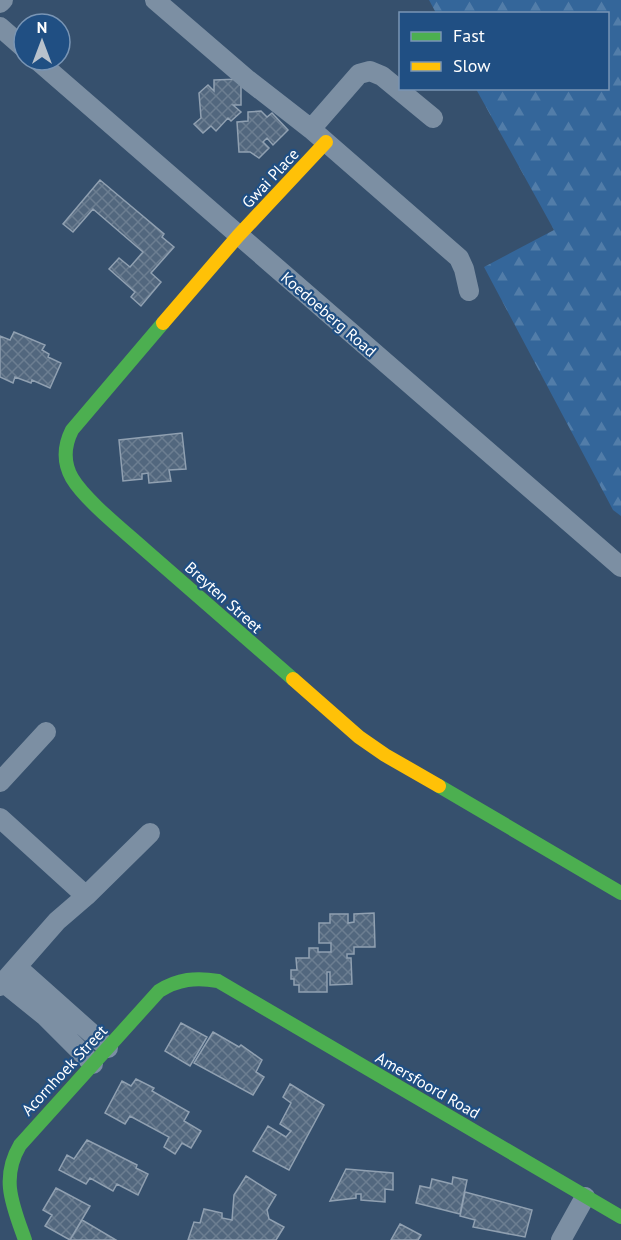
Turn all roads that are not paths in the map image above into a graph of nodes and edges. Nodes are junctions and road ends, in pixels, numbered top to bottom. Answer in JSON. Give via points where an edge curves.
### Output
{"nodes":[{"id":1,"x":155,"y":0,"type":"edge"},
{"id":2,"x":0,"y":27,"type":"edge"},
{"id":3,"x":12,"y":38,"type":"edge"},
{"id":4,"x":51,"y":72,"type":"edge"},
{"id":5,"x":399,"y":90,"type":"edge"},
{"id":6,"x":399,"y":90,"type":"edge"},
{"id":7,"x":434,"y":118,"type":"dead end"},
{"id":8,"x":318,"y":136,"type":"junction"},
{"id":9,"x":238,"y":236,"type":"junction"},
{"id":10,"x":469,"y":291,"type":"dead end"},
{"id":11,"x":621,"y":567,"type":"edge"},
{"id":12,"x":46,"y":732,"type":"dead end"},
{"id":13,"x":0,"y":782,"type":"edge"},
{"id":14,"x":0,"y":818,"type":"edge"},
{"id":15,"x":150,"y":833,"type":"dead end"},
{"id":16,"x":621,"y":893,"type":"edge"},
{"id":17,"x":86,"y":896,"type":"junction"},
{"id":18,"x":16,"y":967,"type":"junction"},
{"id":19,"x":218,"y":981,"type":"joint"},
{"id":20,"x":2,"y":984,"type":"edge"},
{"id":21,"x":61,"y":1019,"type":"junction"},
{"id":22,"x":108,"y":1048,"type":"junction"},
{"id":23,"x":93,"y":1064,"type":"junction"},
{"id":24,"x":585,"y":1197,"type":"junction"},
{"id":25,"x":621,"y":1217,"type":"edge"},
{"id":26,"x":26,"y":1240,"type":"edge"},
{"id":27,"x":561,"y":1240,"type":"edge"}],
"edges":[{"from":1,"to":8,"type":"street"},
{"from":2,"to":3,"type":"street"},
{"from":4,"to":9,"type":"street","name":"Koedoeberg Road"},
{"from":5,"to":8,"type":"street","via":[[382,76],[368,71],[359,74]]},
{"from":6,"to":7,"type":"street"},
{"from":8,"to":9,"type":"street","name":"Gwai Place"},
{"from":8,"to":10,"type":"street","via":[[459,258]]},
{"from":9,"to":11,"type":"street","name":"Koedoeberg Road"},
{"from":9,"to":16,"type":"street","name":"Breyten Street","via":[[72,430],[65,455],[70,476],[131,537],[359,737]]},
{"from":12,"to":13,"type":"street"},
{"from":14,"to":17,"type":"street"},
{"from":15,"to":17,"type":"street"},
{"from":17,"to":18,"type":"street","via":[[57,921]]},
{"from":18,"to":20,"type":"street"},
{"from":18,"to":21,"type":"street"},
{"from":19,"to":22,"type":"street","name":"Acornhoek Street","via":[[185,978],[166,986]]},
{"from":19,"to":24,"type":"street","name":"Amersfoord Road"},
{"from":20,"to":21,"type":"street"},
{"from":21,"to":22,"type":"street"},
{"from":21,"to":23,"type":"street"},
{"from":22,"to":23,"type":"street","name":"Acornhoek Street"},
{"from":23,"to":26,"type":"street","name":"Acornhoek Street","via":[[34,1127],[11,1161],[10,1189]]},
{"from":24,"to":25,"type":"street","name":"Amersfoord Road"},
{"from":24,"to":27,"type":"street"}]}
